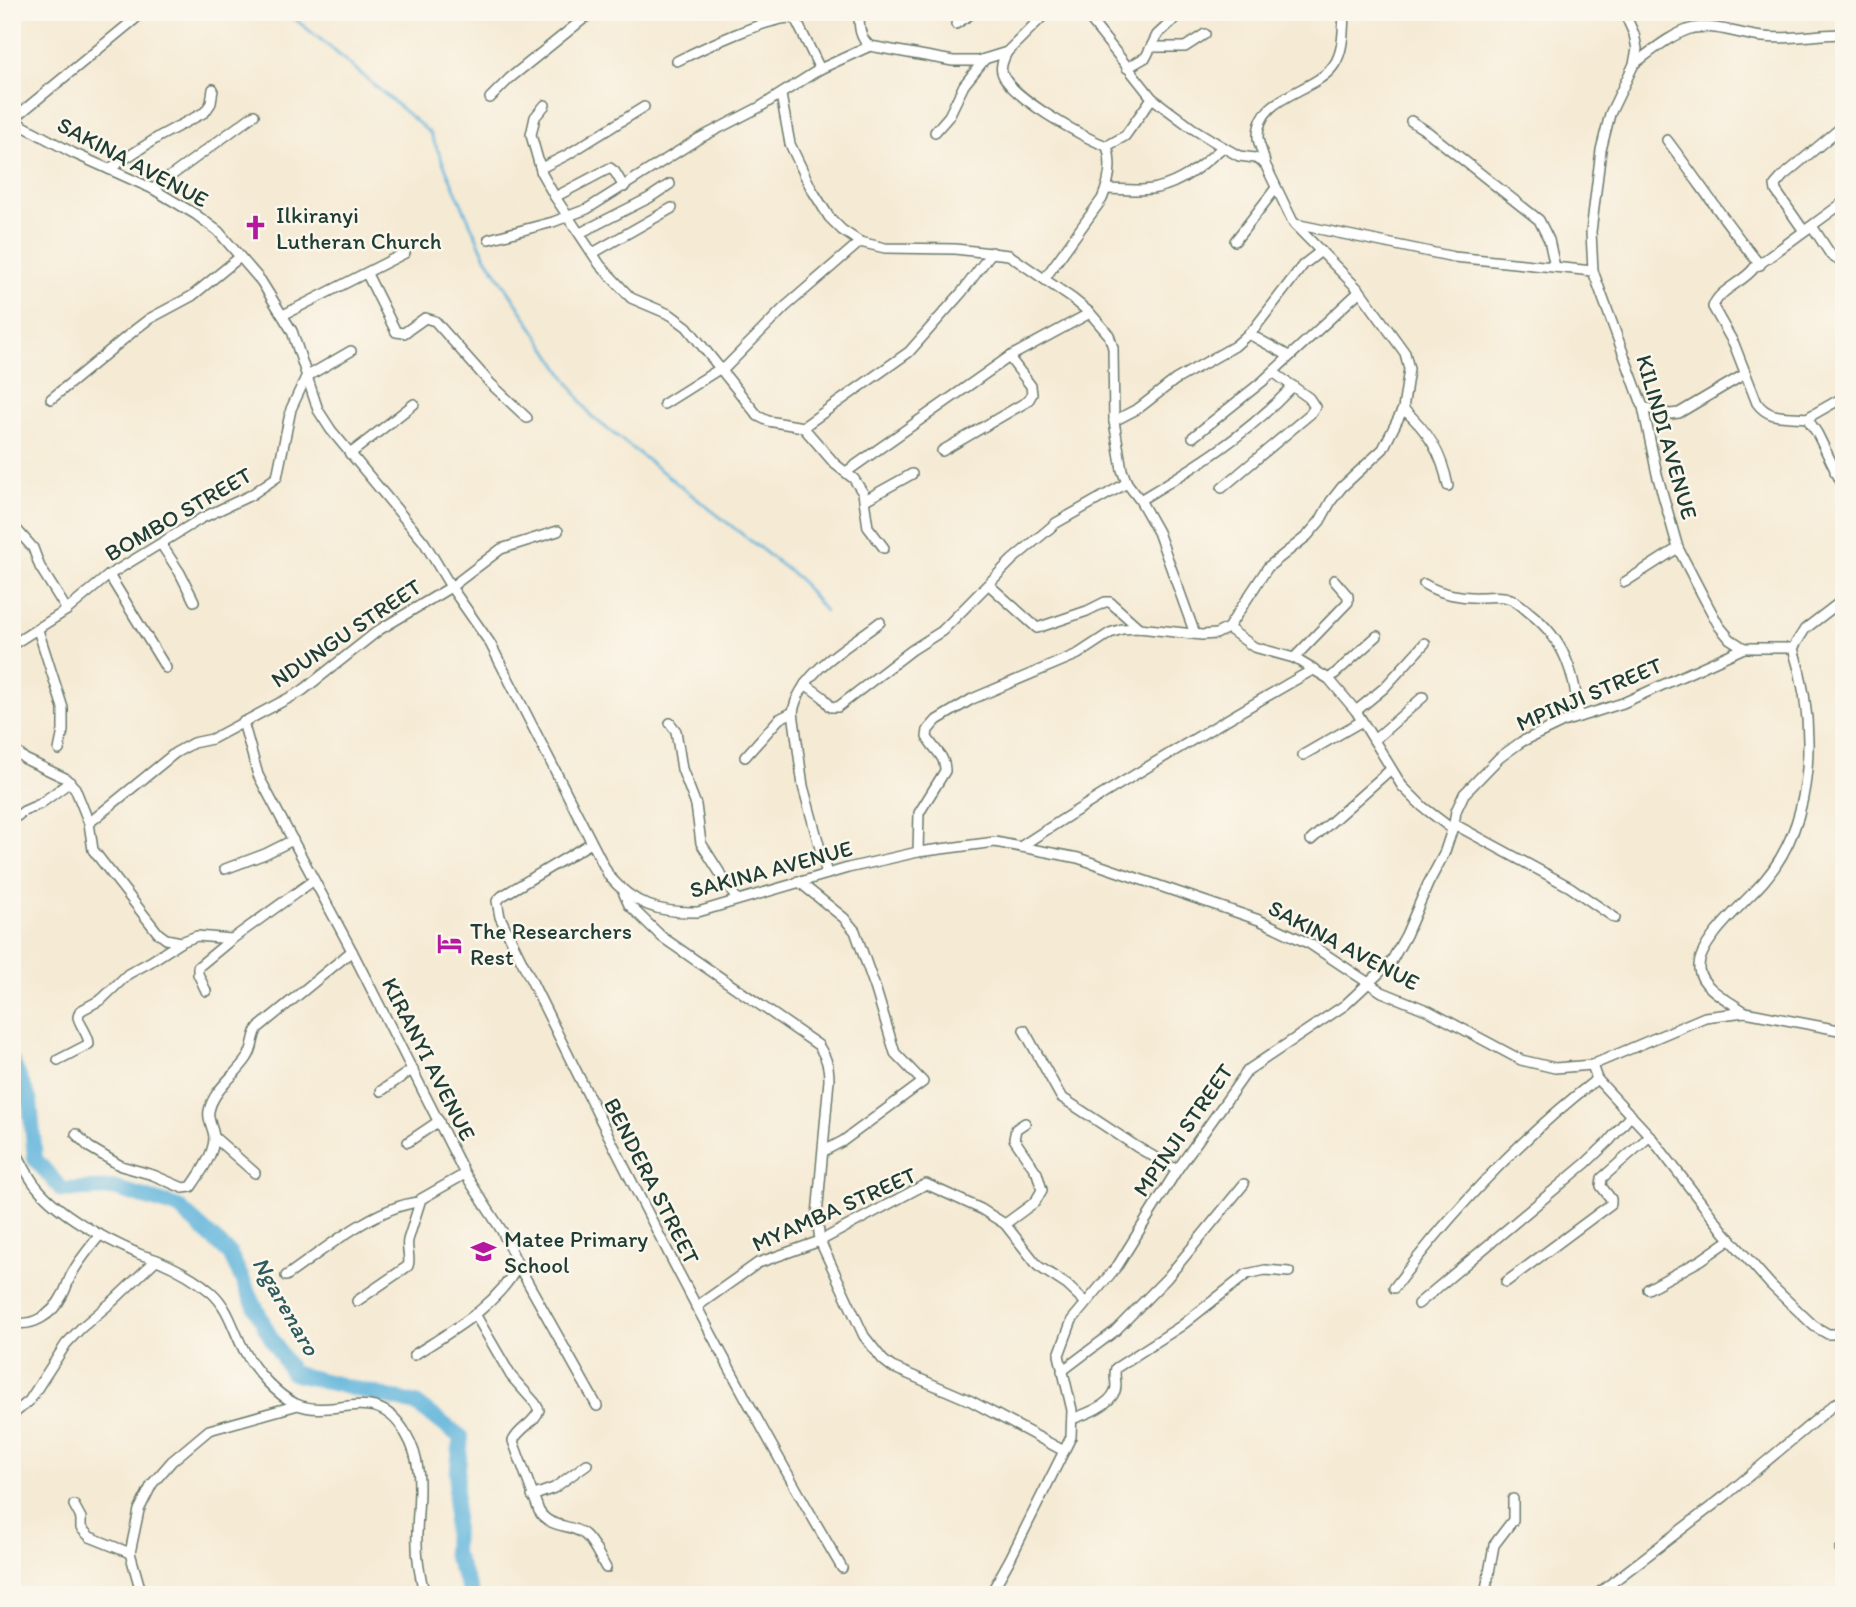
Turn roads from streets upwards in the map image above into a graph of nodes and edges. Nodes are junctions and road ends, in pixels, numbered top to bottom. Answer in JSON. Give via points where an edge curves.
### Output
{"nodes":[{"id":1,"x":592,"y":12,"type":"edge"},
{"id":2,"x":859,"y":12,"type":"edge"},
{"id":3,"x":974,"y":12,"type":"edge"},
{"id":4,"x":1047,"y":12,"type":"edge"},
{"id":5,"x":1084,"y":12,"type":"edge"},
{"id":6,"x":1182,"y":12,"type":"edge"},
{"id":7,"x":1344,"y":12,"type":"edge"},
{"id":8,"x":1624,"y":12,"type":"edge"},
{"id":9,"x":135,"y":19,"type":"dead end"},
{"id":10,"x":956,"y":24,"type":"dead end"},
{"id":11,"x":1205,"y":34,"type":"dead end"},
{"id":12,"x":1844,"y":34,"type":"edge"},
{"id":13,"x":870,"y":46,"type":"junction"},
{"id":14,"x":1153,"y":47,"type":"junction"},
{"id":15,"x":1007,"y":52,"type":"junction"},
{"id":16,"x":985,"y":59,"type":"junction"},
{"id":17,"x":677,"y":61,"type":"dead end"},
{"id":18,"x":1634,"y":64,"type":"junction"},
{"id":19,"x":1127,"y":68,"type":"junction"},
{"id":20,"x":820,"y":69,"type":"junction"},
{"id":21,"x":213,"y":89,"type":"dead end"},
{"id":22,"x":780,"y":95,"type":"junction"},
{"id":23,"x":490,"y":98,"type":"dead end"},
{"id":24,"x":1152,"y":98,"type":"junction"},
{"id":25,"x":545,"y":105,"type":"dead end"},
{"id":26,"x":644,"y":107,"type":"dead end"},
{"id":27,"x":254,"y":116,"type":"dead end"},
{"id":28,"x":12,"y":120,"type":"edge"},
{"id":29,"x":1411,"y":121,"type":"dead end"},
{"id":30,"x":1844,"y":125,"type":"edge"},
{"id":31,"x":935,"y":132,"type":"dead end"},
{"id":32,"x":1667,"y":140,"type":"dead end"},
{"id":33,"x":1107,"y":146,"type":"junction"},
{"id":34,"x":1223,"y":147,"type":"junction"},
{"id":35,"x":1265,"y":164,"type":"junction"},
{"id":36,"x":541,"y":168,"type":"junction"},
{"id":37,"x":109,"y":169,"type":"junction"},
{"id":38,"x":670,"y":184,"type":"dead end"},
{"id":39,"x":624,"y":187,"type":"junction"},
{"id":40,"x":1276,"y":188,"type":"junction"},
{"id":41,"x":1106,"y":189,"type":"junction"},
{"id":42,"x":153,"y":190,"type":"junction"},
{"id":43,"x":555,"y":197,"type":"junction"},
{"id":44,"x":1844,"y":202,"type":"edge"},
{"id":45,"x":672,"y":208,"type":"dead end"},
{"id":46,"x":569,"y":216,"type":"junction"},
{"id":47,"x":1294,"y":224,"type":"junction"},
{"id":48,"x":1808,"y":229,"type":"junction"},
{"id":49,"x":580,"y":233,"type":"junction"},
{"id":50,"x":489,"y":239,"type":"dead end"},
{"id":51,"x":1235,"y":241,"type":"dead end"},
{"id":52,"x":860,"y":242,"type":"junction"},
{"id":53,"x":1321,"y":251,"type":"junction"},
{"id":54,"x":992,"y":252,"type":"junction"},
{"id":55,"x":405,"y":253,"type":"dead end"},
{"id":56,"x":593,"y":253,"type":"junction"},
{"id":57,"x":240,"y":257,"type":"junction"},
{"id":58,"x":1844,"y":258,"type":"edge"},
{"id":59,"x":1760,"y":265,"type":"junction"},
{"id":60,"x":1555,"y":267,"type":"junction"},
{"id":61,"x":1593,"y":271,"type":"junction"},
{"id":62,"x":367,"y":274,"type":"junction"},
{"id":63,"x":1045,"y":278,"type":"junction"},
{"id":64,"x":1360,"y":290,"type":"junction"},
{"id":65,"x":1090,"y":313,"type":"junction"},
{"id":66,"x":283,"y":314,"type":"junction"},
{"id":67,"x":1249,"y":334,"type":"junction"},
{"id":68,"x":351,"y":351,"type":"dead end"},
{"id":69,"x":1289,"y":356,"type":"junction"},
{"id":70,"x":1009,"y":358,"type":"junction"},
{"id":71,"x":722,"y":369,"type":"junction"},
{"id":72,"x":1273,"y":372,"type":"junction"},
{"id":73,"x":1745,"y":374,"type":"junction"},
{"id":74,"x":306,"y":377,"type":"junction"},
{"id":75,"x":1293,"y":386,"type":"junction"},
{"id":76,"x":1844,"y":397,"type":"edge"},
{"id":77,"x":51,"y":400,"type":"dead end"},
{"id":78,"x":414,"y":404,"type":"dead end"},
{"id":79,"x":664,"y":404,"type":"dead end"},
{"id":80,"x":1643,"y":407,"type":"junction"},
{"id":81,"x":1403,"y":409,"type":"junction"},
{"id":82,"x":527,"y":418,"type":"dead end"},
{"id":83,"x":1807,"y":418,"type":"junction"},
{"id":84,"x":1114,"y":421,"type":"junction"},
{"id":85,"x":803,"y":428,"type":"junction"},
{"id":86,"x":1193,"y":437,"type":"dead end"},
{"id":87,"x":942,"y":451,"type":"dead end"},
{"id":88,"x":350,"y":454,"type":"junction"},
{"id":89,"x":1844,"y":466,"type":"edge"},
{"id":90,"x":846,"y":472,"type":"junction"},
{"id":91,"x":1835,"y":472,"type":"junction"},
{"id":92,"x":912,"y":474,"type":"dead end"},
{"id":93,"x":1127,"y":483,"type":"junction"},
{"id":94,"x":1448,"y":486,"type":"dead end"},
{"id":95,"x":1222,"y":488,"type":"dead end"},
{"id":96,"x":1844,"y":488,"type":"edge"},
{"id":97,"x":865,"y":500,"type":"junction"},
{"id":98,"x":1140,"y":500,"type":"junction"},
{"id":99,"x":12,"y":521,"type":"edge"},
{"id":100,"x":558,"y":531,"type":"dead end"},
{"id":101,"x":161,"y":544,"type":"junction"},
{"id":102,"x":884,"y":548,"type":"dead end"},
{"id":103,"x":1678,"y":548,"type":"junction"},
{"id":104,"x":108,"y":575,"type":"junction"},
{"id":105,"x":1334,"y":580,"type":"dead end"},
{"id":106,"x":1625,"y":582,"type":"dead end"},
{"id":107,"x":1424,"y":584,"type":"dead end"},
{"id":108,"x":989,"y":585,"type":"junction"},
{"id":109,"x":451,"y":587,"type":"junction"},
{"id":110,"x":1844,"y":599,"type":"edge"},
{"id":111,"x":194,"y":601,"type":"dead end"},
{"id":112,"x":67,"y":610,"type":"junction"},
{"id":113,"x":880,"y":622,"type":"dead end"},
{"id":114,"x":1139,"y":628,"type":"junction"},
{"id":115,"x":1228,"y":628,"type":"junction"},
{"id":116,"x":37,"y":630,"type":"junction"},
{"id":117,"x":1195,"y":634,"type":"junction"},
{"id":118,"x":1377,"y":636,"type":"dead end"},
{"id":119,"x":1425,"y":643,"type":"dead end"},
{"id":120,"x":12,"y":645,"type":"edge"},
{"id":121,"x":1744,"y":648,"type":"junction"},
{"id":122,"x":1793,"y":648,"type":"junction"},
{"id":123,"x":1294,"y":658,"type":"junction"},
{"id":124,"x":166,"y":668,"type":"dead end"},
{"id":125,"x":1314,"y":669,"type":"junction"},
{"id":126,"x":1329,"y":679,"type":"junction"},
{"id":127,"x":805,"y":684,"type":"junction"},
{"id":128,"x":1423,"y":697,"type":"dead end"},
{"id":129,"x":1356,"y":711,"type":"junction"},
{"id":130,"x":793,"y":712,"type":"junction"},
{"id":131,"x":1579,"y":717,"type":"junction"},
{"id":132,"x":1362,"y":721,"type":"junction"},
{"id":133,"x":243,"y":722,"type":"junction"},
{"id":134,"x":670,"y":723,"type":"dead end"},
{"id":135,"x":1374,"y":740,"type":"junction"},
{"id":136,"x":12,"y":748,"type":"edge"},
{"id":137,"x":59,"y":750,"type":"dead end"},
{"id":138,"x":1303,"y":755,"type":"dead end"},
{"id":139,"x":745,"y":757,"type":"dead end"},
{"id":140,"x":1390,"y":770,"type":"junction"},
{"id":141,"x":70,"y":782,"type":"junction"},
{"id":142,"x":12,"y":820,"type":"edge"},
{"id":143,"x":89,"y":823,"type":"junction"},
{"id":144,"x":1453,"y":827,"type":"junction"},
{"id":145,"x":293,"y":840,"type":"junction"},
{"id":146,"x":1311,"y":840,"type":"dead end"},
{"id":147,"x":591,"y":843,"type":"junction"},
{"id":148,"x":1020,"y":847,"type":"junction"},
{"id":149,"x":918,"y":852,"type":"junction"},
{"id":150,"x":225,"y":869,"type":"dead end"},
{"id":151,"x":827,"y":874,"type":"junction"},
{"id":152,"x":314,"y":880,"type":"junction"},
{"id":153,"x":798,"y":881,"type":"junction"},
{"id":154,"x":622,"y":891,"type":"junction"},
{"id":155,"x":737,"y":900,"type":"junction"},
{"id":156,"x":1615,"y":918,"type":"dead end"},
{"id":157,"x":232,"y":939,"type":"junction"},
{"id":158,"x":181,"y":942,"type":"junction"},
{"id":159,"x":352,"y":951,"type":"junction"},
{"id":160,"x":1368,"y":985,"type":"junction"},
{"id":161,"x":206,"y":991,"type":"dead end"},
{"id":162,"x":1745,"y":1012,"type":"junction"},
{"id":163,"x":1024,"y":1030,"type":"dead end"},
{"id":164,"x":1844,"y":1031,"type":"edge"},
{"id":165,"x":58,"y":1060,"type":"dead end"},
{"id":166,"x":1592,"y":1065,"type":"junction"},
{"id":167,"x":413,"y":1069,"type":"junction"},
{"id":168,"x":1597,"y":1079,"type":"junction"},
{"id":169,"x":381,"y":1091,"type":"dead end"},
{"id":170,"x":1631,"y":1115,"type":"junction"},
{"id":171,"x":439,"y":1121,"type":"junction"},
{"id":172,"x":1025,"y":1123,"type":"dead end"},
{"id":173,"x":76,"y":1133,"type":"dead end"},
{"id":174,"x":1650,"y":1136,"type":"junction"},
{"id":175,"x":214,"y":1137,"type":"junction"},
{"id":176,"x":408,"y":1142,"type":"dead end"},
{"id":177,"x":12,"y":1144,"type":"edge"},
{"id":178,"x":824,"y":1151,"type":"junction"},
{"id":179,"x":1177,"y":1170,"type":"junction"},
{"id":180,"x":255,"y":1173,"type":"dead end"},
{"id":181,"x":465,"y":1174,"type":"junction"},
{"id":182,"x":1244,"y":1184,"type":"dead end"},
{"id":183,"x":418,"y":1202,"type":"junction"},
{"id":184,"x":1005,"y":1224,"type":"junction"},
{"id":185,"x":100,"y":1235,"type":"junction"},
{"id":186,"x":1731,"y":1239,"type":"junction"},
{"id":187,"x":820,"y":1241,"type":"junction"},
{"id":188,"x":156,"y":1260,"type":"junction"},
{"id":189,"x":518,"y":1265,"type":"junction"},
{"id":190,"x":1289,"y":1272,"type":"dead end"},
{"id":191,"x":286,"y":1276,"type":"dead end"},
{"id":192,"x":1506,"y":1282,"type":"dead end"},
{"id":193,"x":1394,"y":1288,"type":"dead end"},
{"id":194,"x":1648,"y":1289,"type":"dead end"},
{"id":195,"x":357,"y":1301,"type":"dead end"},
{"id":196,"x":1085,"y":1302,"type":"junction"},
{"id":197,"x":1418,"y":1304,"type":"dead end"},
{"id":198,"x":696,"y":1307,"type":"junction"},
{"id":199,"x":475,"y":1314,"type":"junction"},
{"id":200,"x":12,"y":1322,"type":"edge"},
{"id":201,"x":1838,"y":1334,"type":"dead end"},
{"id":202,"x":414,"y":1355,"type":"dead end"},
{"id":203,"x":1062,"y":1371,"type":"junction"},
{"id":204,"x":1844,"y":1400,"type":"edge"},
{"id":205,"x":298,"y":1405,"type":"junction"},
{"id":206,"x":597,"y":1406,"type":"dead end"},
{"id":207,"x":12,"y":1415,"type":"edge"},
{"id":208,"x":1072,"y":1419,"type":"junction"},
{"id":209,"x":1064,"y":1451,"type":"junction"},
{"id":210,"x":587,"y":1465,"type":"dead end"},
{"id":211,"x":532,"y":1496,"type":"junction"},
{"id":212,"x":1513,"y":1499,"type":"dead end"},
{"id":213,"x":74,"y":1506,"type":"dead end"},
{"id":214,"x":130,"y":1553,"type":"junction"},
{"id":215,"x":606,"y":1568,"type":"dead end"},
{"id":216,"x":842,"y":1568,"type":"dead end"},
{"id":217,"x":140,"y":1594,"type":"edge"},
{"id":218,"x":425,"y":1595,"type":"edge"},
{"id":219,"x":990,"y":1595,"type":"edge"},
{"id":220,"x":1485,"y":1595,"type":"edge"},
{"id":221,"x":1596,"y":1595,"type":"edge"}],
"edges":[{"from":1,"to":23,"type":"street"},
{"from":2,"to":13,"type":"street","via":[[861,35]]},
{"from":3,"to":10,"type":"street"},
{"from":4,"to":15,"type":"street"},
{"from":5,"to":19,"type":"street"},
{"from":6,"to":14,"type":"street","via":[[1162,30]]},
{"from":7,"to":35,"type":"street","via":[[1335,64],[1317,80],[1280,99],[1264,118],[1258,135]]},
{"from":8,"to":18,"type":"street","name":"KILINDI AVENUE","via":[[1637,49]]},
{"from":9,"to":28,"type":"street"},
{"from":11,"to":14,"type":"street","via":[[1185,47]]},
{"from":12,"to":18,"type":"street","via":[[1788,39],[1695,28],[1671,38]]},
{"from":13,"to":16,"type":"street","via":[[953,61]]},
{"from":13,"to":20,"type":"street"},
{"from":14,"to":19,"type":"street"},
{"from":15,"to":16,"type":"street"},
{"from":15,"to":33,"type":"street","via":[[1001,70],[1012,87],[1064,127]]},
{"from":16,"to":31,"type":"street"},
{"from":17,"to":20,"type":"street","via":[[757,27],[793,18]]},
{"from":18,"to":61,"type":"street","name":"KILINDI AVENUE","via":[[1610,114],[1601,150],[1591,232]]},
{"from":19,"to":24,"type":"street"},
{"from":20,"to":22,"type":"street"},
{"from":21,"to":37,"type":"street","via":[[205,112]]},
{"from":22,"to":39,"type":"street","via":[[698,139]]},
{"from":22,"to":52,"type":"street","via":[[790,144],[811,188],[829,217]]},
{"from":24,"to":33,"type":"street","via":[[1125,136]]},
{"from":24,"to":34,"type":"street"},
{"from":25,"to":36,"type":"street","via":[[535,117],[531,135]]},
{"from":26,"to":36,"type":"street"},
{"from":27,"to":42,"type":"street"},
{"from":28,"to":37,"type":"street","name":"SAKINA AVENUE"},
{"from":29,"to":60,"type":"street","via":[[1539,220]]},
{"from":30,"to":48,"type":"street","via":[[1775,185]]},
{"from":32,"to":59,"type":"street"},
{"from":33,"to":41,"type":"street","via":[[1111,163]]},
{"from":34,"to":35,"type":"street"},
{"from":34,"to":41,"type":"street","via":[[1174,183],[1155,189]]},
{"from":35,"to":40,"type":"street"},
{"from":36,"to":43,"type":"street"},
{"from":37,"to":42,"type":"street","name":"SAKINA AVENUE"},
{"from":38,"to":49,"type":"street"},
{"from":39,"to":43,"type":"street","via":[[610,168]]},
{"from":39,"to":46,"type":"street"},
{"from":40,"to":47,"type":"street"},
{"from":40,"to":51,"type":"street"},
{"from":41,"to":63,"type":"street"},
{"from":42,"to":57,"type":"street","name":"SAKINA AVENUE","via":[[204,220]]},
{"from":43,"to":46,"type":"street"},
{"from":44,"to":48,"type":"street"},
{"from":45,"to":56,"type":"street"},
{"from":46,"to":49,"type":"street"},
{"from":46,"to":50,"type":"street"},
{"from":47,"to":53,"type":"street"},
{"from":47,"to":60,"type":"street","via":[[1454,257]]},
{"from":48,"to":58,"type":"street","via":[[1831,255]]},
{"from":48,"to":59,"type":"street"},
{"from":49,"to":56,"type":"street"},
{"from":52,"to":54,"type":"street","via":[[885,248]]},
{"from":52,"to":71,"type":"street"},
{"from":53,"to":64,"type":"street"},
{"from":53,"to":67,"type":"street","via":[[1303,265]]},
{"from":54,"to":63,"type":"street","via":[[1009,254]]},
{"from":54,"to":85,"type":"street","via":[[909,352]]},
{"from":55,"to":62,"type":"street"},
{"from":56,"to":71,"type":"street","via":[[631,298],[678,319]]},
{"from":57,"to":66,"type":"street","name":"SAKINA AVENUE"},
{"from":57,"to":77,"type":"street","via":[[192,296],[149,319]]},
{"from":59,"to":73,"type":"street","via":[[1720,296],[1713,307]]},
{"from":60,"to":61,"type":"street"},
{"from":61,"to":80,"type":"street","name":"KILINDI AVENUE"},
{"from":62,"to":66,"type":"street"},
{"from":62,"to":82,"type":"street","via":[[396,332],[404,333],[425,318],[435,321]]},
{"from":63,"to":65,"type":"street"},
{"from":64,"to":69,"type":"street"},
{"from":64,"to":81,"type":"street","via":[[1405,353],[1409,369]]},
{"from":65,"to":70,"type":"street"},
{"from":65,"to":84,"type":"street","via":[[1109,335],[1113,348]]},
{"from":66,"to":74,"type":"street","name":"SAKINA AVENUE"},
{"from":67,"to":69,"type":"street"},
{"from":67,"to":84,"type":"street"},
{"from":68,"to":74,"type":"street"},
{"from":69,"to":72,"type":"street"},
{"from":70,"to":87,"type":"street","via":[[1031,386],[1028,401]]},
{"from":70,"to":90,"type":"street"},
{"from":71,"to":79,"type":"street"},
{"from":71,"to":85,"type":"street","via":[[761,419]]},
{"from":72,"to":75,"type":"street"},
{"from":72,"to":86,"type":"street"},
{"from":73,"to":80,"type":"street","via":[[1679,412]]},
{"from":73,"to":83,"type":"street","via":[[1761,408],[1784,418]]},
{"from":74,"to":88,"type":"street","name":"SAKINA AVENUE","via":[[318,410]]},
{"from":74,"to":101,"type":"street","name":"BOMBO STREET","via":[[291,409],[277,477]]},
{"from":75,"to":95,"type":"street","via":[[1315,407]]},
{"from":75,"to":98,"type":"street","via":[[1240,436]]},
{"from":76,"to":83,"type":"street"},
{"from":78,"to":88,"type":"street"},
{"from":80,"to":103,"type":"street","name":"KILINDI AVENUE"},
{"from":81,"to":94,"type":"street","via":[[1430,438],[1441,457]]},
{"from":81,"to":115,"type":"street","via":[[1383,449],[1342,487],[1307,536],[1268,566]]},
{"from":83,"to":91,"type":"street"},
{"from":84,"to":93,"type":"street"},
{"from":85,"to":90,"type":"street"},
{"from":88,"to":109,"type":"street","name":"SAKINA AVENUE","via":[[424,541]]},
{"from":89,"to":91,"type":"street"},
{"from":90,"to":97,"type":"street"},
{"from":91,"to":96,"type":"street"},
{"from":92,"to":97,"type":"street"},
{"from":93,"to":98,"type":"street"},
{"from":93,"to":108,"type":"street","via":[[1056,523]]},
{"from":97,"to":102,"type":"street","via":[[868,527]]},
{"from":98,"to":117,"type":"street","via":[[1158,532]]},
{"from":99,"to":112,"type":"street","via":[[33,548]]},
{"from":100,"to":109,"type":"street","name":"NDUNGU STREET","via":[[501,549]]},
{"from":101,"to":104,"type":"street","name":"BOMBO STREET"},
{"from":101,"to":111,"type":"street"},
{"from":103,"to":106,"type":"street"},
{"from":103,"to":121,"type":"street","name":"KILINDI AVENUE","via":[[1719,626]]},
{"from":104,"to":112,"type":"street","name":"BOMBO STREET"},
{"from":104,"to":124,"type":"street"},
{"from":105,"to":123,"type":"street","via":[[1348,602]]},
{"from":107,"to":131,"type":"street","via":[[1456,595],[1507,597],[1541,622],[1562,646],[1570,664]]},
{"from":108,"to":114,"type":"street","via":[[1037,628],[1105,601]]},
{"from":108,"to":127,"type":"street","via":[[942,631],[838,707],[831,707]]},
{"from":109,"to":133,"type":"street","name":"NDUNGU STREET","via":[[379,630],[302,691]]},
{"from":109,"to":147,"type":"street","name":"SAKINA AVENUE","via":[[490,643]]},
{"from":110,"to":122,"type":"street","via":[[1805,629]]},
{"from":112,"to":116,"type":"street","name":"BOMBO STREET"},
{"from":113,"to":127,"type":"street"},
{"from":114,"to":117,"type":"street"},
{"from":114,"to":149,"type":"street","via":[[1110,633],[1078,654],[972,699],[931,725],[927,737],[946,764],[919,813]]},
{"from":115,"to":117,"type":"street","via":[[1216,634]]},
{"from":115,"to":123,"type":"street","via":[[1254,647]]},
{"from":116,"to":120,"type":"street","name":"BOMBO STREET"},
{"from":116,"to":137,"type":"street","via":[[63,708]]},
{"from":118,"to":126,"type":"street"},
{"from":119,"to":129,"type":"street"},
{"from":121,"to":122,"type":"street"},
{"from":121,"to":131,"type":"street","name":"MPINJI STREET","via":[[1623,703]]},
{"from":122,"to":162,"type":"street","via":[[1805,696],[1808,756],[1794,827],[1765,880],[1713,937],[1700,961],[1704,981]]},
{"from":123,"to":125,"type":"street"},
{"from":125,"to":126,"type":"street"},
{"from":125,"to":148,"type":"street","via":[[1106,790]]},
{"from":126,"to":129,"type":"street"},
{"from":127,"to":130,"type":"street"},
{"from":128,"to":135,"type":"street"},
{"from":129,"to":132,"type":"street"},
{"from":130,"to":139,"type":"street","via":[[779,719]]},
{"from":130,"to":151,"type":"street","via":[[803,786]]},
{"from":131,"to":144,"type":"street","name":"MPINJI STREET","via":[[1521,742],[1499,758],[1464,794]]},
{"from":132,"to":135,"type":"street"},
{"from":132,"to":138,"type":"street"},
{"from":133,"to":143,"type":"street","name":"NDUNGU STREET","via":[[175,753]]},
{"from":133,"to":145,"type":"street","name":"KIRANYI AVENUE","via":[[258,775]]},
{"from":134,"to":155,"type":"street","via":[[696,805],[701,843]]},
{"from":135,"to":140,"type":"street"},
{"from":136,"to":141,"type":"street"},
{"from":140,"to":144,"type":"street","via":[[1423,807]]},
{"from":140,"to":146,"type":"street"},
{"from":141,"to":142,"type":"street"},
{"from":141,"to":143,"type":"street"},
{"from":143,"to":158,"type":"street","via":[[93,850],[149,925],[166,939]]},
{"from":144,"to":156,"type":"street","via":[[1570,887]]},
{"from":144,"to":160,"type":"street","name":"MPINJI STREET","via":[[1391,962]]},
{"from":145,"to":150,"type":"street"},
{"from":145,"to":152,"type":"street","name":"KIRANYI AVENUE"},
{"from":147,"to":154,"type":"street","name":"SAKINA AVENUE"},
{"from":147,"to":198,"type":"street","name":"BENDERA STREET","via":[[502,896],[497,909]]},
{"from":148,"to":149,"type":"street","name":"SAKINA AVENUE","via":[[995,842]]},
{"from":148,"to":160,"type":"street","name":"SAKINA AVENUE","via":[[1078,858],[1259,920],[1310,944]]},
{"from":149,"to":151,"type":"street","name":"SAKINA AVENUE"},
{"from":151,"to":153,"type":"street","name":"SAKINA AVENUE"},
{"from":152,"to":157,"type":"street"},
{"from":152,"to":159,"type":"street","name":"KIRANYI AVENUE"},
{"from":153,"to":155,"type":"street","name":"SAKINA AVENUE"},
{"from":153,"to":178,"type":"street","via":[[855,931],[895,1053],[923,1082]]},
{"from":154,"to":155,"type":"street","name":"SAKINA AVENUE","via":[[676,913],[698,912]]},
{"from":154,"to":178,"type":"street","via":[[629,905],[662,937],[818,1045],[829,1066]]},
{"from":157,"to":158,"type":"street","via":[[197,936]]},
{"from":157,"to":161,"type":"street","via":[[198,967]]},
{"from":158,"to":165,"type":"street","via":[[128,974],[80,1012],[89,1044]]},
{"from":159,"to":167,"type":"street","name":"KIRANYI AVENUE"},
{"from":159,"to":175,"type":"street","via":[[258,1028],[246,1060],[212,1103],[209,1119]]},
{"from":160,"to":166,"type":"street","name":"SAKINA AVENUE","via":[[1521,1059],[1555,1068]]},
{"from":160,"to":179,"type":"street","name":"MPINJI STREET","via":[[1248,1070]]},
{"from":162,"to":164,"type":"street","name":"SAKINA AVENUE"},
{"from":162,"to":166,"type":"street","name":"SAKINA AVENUE","via":[[1705,1017]]},
{"from":163,"to":179,"type":"street","via":[[1060,1097]]},
{"from":166,"to":168,"type":"street"},
{"from":167,"to":169,"type":"street"},
{"from":167,"to":171,"type":"street","name":"KIRANYI AVENUE"},
{"from":168,"to":170,"type":"street"},
{"from":168,"to":193,"type":"street","via":[[1550,1116],[1463,1202]]},
{"from":170,"to":174,"type":"street"},
{"from":170,"to":197,"type":"street","via":[[1586,1163]]},
{"from":171,"to":176,"type":"street"},
{"from":171,"to":181,"type":"street","name":"KIRANYI AVENUE"},
{"from":172,"to":184,"type":"street","via":[[1016,1129],[1014,1139],[1037,1173],[1042,1191],[1035,1202]]},
{"from":173,"to":175,"type":"street","via":[[89,1147],[121,1166],[183,1188],[191,1187],[200,1175]]},
{"from":174,"to":186,"type":"street"},
{"from":174,"to":192,"type":"street","via":[[1602,1178],[1601,1186],[1611,1204]]},
{"from":175,"to":180,"type":"street"},
{"from":177,"to":185,"type":"street","via":[[36,1186]]},
{"from":178,"to":187,"type":"street","via":[[817,1216]]},
{"from":179,"to":196,"type":"street","name":"MPINJI STREET","via":[[1118,1265]]},
{"from":181,"to":183,"type":"street"},
{"from":181,"to":189,"type":"street","name":"KIRANYI AVENUE"},
{"from":182,"to":203,"type":"street","via":[[1160,1286],[1115,1331]]},
{"from":183,"to":191,"type":"street","via":[[370,1219]]},
{"from":183,"to":195,"type":"street","via":[[406,1247],[408,1265]]},
{"from":184,"to":187,"type":"street","name":"MYAMBA STREET","via":[[926,1184]]},
{"from":184,"to":196,"type":"street","name":"MYAMBA STREET","via":[[1038,1266]]},
{"from":185,"to":188,"type":"street"},
{"from":185,"to":200,"type":"street","via":[[51,1311],[24,1325]]},
{"from":186,"to":194,"type":"street"},
{"from":186,"to":201,"type":"street","via":[[1787,1303],[1814,1326]]},
{"from":187,"to":198,"type":"street","name":"MYAMBA STREET","via":[[758,1264]]},
{"from":187,"to":209,"type":"street","via":[[864,1336],[883,1360]]},
{"from":188,"to":205,"type":"street","via":[[212,1293],[230,1316],[245,1354],[286,1399]]},
{"from":188,"to":207,"type":"street","via":[[66,1344],[29,1401]]},
{"from":189,"to":199,"type":"street"},
{"from":189,"to":206,"type":"street","name":"KIRANYI AVENUE"},
{"from":190,"to":208,"type":"street","via":[[1265,1270],[1247,1275],[1116,1368],[1111,1396]]},
{"from":196,"to":203,"type":"street","name":"MPINJI STREET","via":[[1061,1348]]},
{"from":198,"to":216,"type":"street","name":"BENDERA STREET"},
{"from":199,"to":202,"type":"street"},
{"from":199,"to":211,"type":"street","via":[[511,1376],[539,1410],[513,1440]]},
{"from":203,"to":208,"type":"street","name":"MPINJI STREET"},
{"from":204,"to":221,"type":"street"},
{"from":205,"to":214,"type":"street","via":[[219,1425],[198,1438],[172,1461],[144,1497]]},
{"from":205,"to":218,"type":"street","via":[[379,1408],[405,1430],[414,1447],[421,1485],[417,1549]]},
{"from":208,"to":209,"type":"street","name":"MPINJI STREET"},
{"from":209,"to":219,"type":"street","name":"MPINJI STREET"},
{"from":210,"to":211,"type":"street","via":[[554,1489]]},
{"from":211,"to":215,"type":"street","via":[[544,1518],[583,1533]]},
{"from":212,"to":220,"type":"street","via":[[1513,1520],[1494,1545]]},
{"from":213,"to":214,"type":"street","via":[[81,1528],[90,1537]]},
{"from":214,"to":217,"type":"street"}]}
